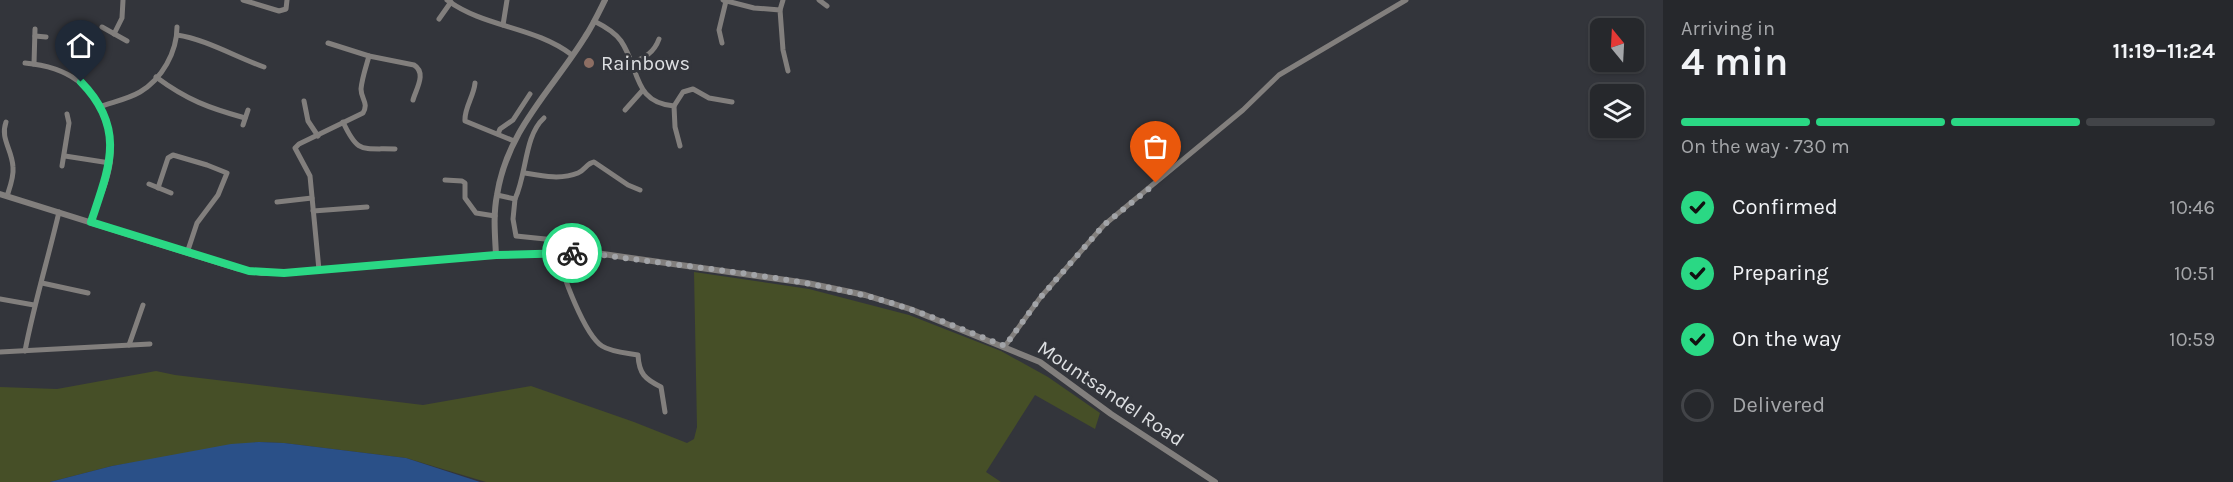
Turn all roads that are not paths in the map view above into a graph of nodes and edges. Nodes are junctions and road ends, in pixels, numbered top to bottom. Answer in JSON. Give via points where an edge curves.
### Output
{"nodes":[{"id":1,"x":123,"y":0,"type":"edge"},
{"id":2,"x":243,"y":0,"type":"edge"},
{"id":3,"x":287,"y":0,"type":"edge"},
{"id":4,"x":507,"y":0,"type":"edge"},
{"id":5,"x":605,"y":0,"type":"edge"},
{"id":6,"x":783,"y":0,"type":"edge"},
{"id":7,"x":819,"y":0,"type":"edge"},
{"id":8,"x":1406,"y":0,"type":"edge"},
{"id":9,"x":449,"y":1,"type":"edge"},
{"id":10,"x":724,"y":1,"type":"edge"},
{"id":11,"x":827,"y":6,"type":"dead end"},
{"id":12,"x":780,"y":10,"type":"junction"},
{"id":13,"x":439,"y":19,"type":"dead end"},
{"id":14,"x":594,"y":21,"type":"junction"},
{"id":15,"x":503,"y":25,"type":"junction"},
{"id":16,"x":102,"y":27,"type":"dead end"},
{"id":17,"x":177,"y":27,"type":"dead end"},
{"id":18,"x":36,"y":29,"type":"dead end"},
{"id":19,"x":114,"y":34,"type":"junction"},
{"id":20,"x":177,"y":35,"type":"junction"},
{"id":21,"x":35,"y":36,"type":"junction"},
{"id":22,"x":46,"y":37,"type":"dead end"},
{"id":23,"x":659,"y":39,"type":"dead end"},
{"id":24,"x":126,"y":41,"type":"dead end"},
{"id":25,"x":328,"y":43,"type":"dead end"},
{"id":26,"x":722,"y":43,"type":"dead end"},
{"id":27,"x":369,"y":56,"type":"junction"},
{"id":28,"x":572,"y":56,"type":"junction"},
{"id":29,"x":25,"y":63,"type":"dead end"},
{"id":30,"x":632,"y":63,"type":"junction"},
{"id":31,"x":34,"y":64,"type":"junction"},
{"id":32,"x":264,"y":67,"type":"dead end"},
{"id":33,"x":788,"y":71,"type":"dead end"},
{"id":34,"x":156,"y":77,"type":"junction"},
{"id":35,"x":475,"y":83,"type":"dead end"},
{"id":36,"x":642,"y":91,"type":"junction"},
{"id":37,"x":530,"y":94,"type":"dead end"},
{"id":38,"x":413,"y":100,"type":"dead end"},
{"id":39,"x":304,"y":101,"type":"dead end"},
{"id":40,"x":732,"y":102,"type":"dead end"},
{"id":41,"x":674,"y":106,"type":"junction"},
{"id":42,"x":99,"y":107,"type":"junction"},
{"id":43,"x":248,"y":110,"type":"dead end"},
{"id":44,"x":625,"y":110,"type":"dead end"},
{"id":45,"x":67,"y":114,"type":"dead end"},
{"id":46,"x":245,"y":118,"type":"junction"},
{"id":47,"x":544,"y":118,"type":"dead end"},
{"id":48,"x":6,"y":122,"type":"dead end"},
{"id":49,"x":343,"y":122,"type":"junction"},
{"id":50,"x":243,"y":125,"type":"dead end"},
{"id":51,"x":498,"y":134,"type":"junction"},
{"id":52,"x":318,"y":136,"type":"junction"},
{"id":53,"x":514,"y":141,"type":"junction"},
{"id":54,"x":680,"y":146,"type":"dead end"},
{"id":55,"x":395,"y":149,"type":"dead end"},
{"id":56,"x":65,"y":156,"type":"junction"},
{"id":57,"x":110,"y":163,"type":"junction"},
{"id":58,"x":62,"y":166,"type":"dead end"},
{"id":59,"x":525,"y":173,"type":"junction"},
{"id":60,"x":445,"y":180,"type":"dead end"},
{"id":61,"x":149,"y":184,"type":"dead end"},
{"id":62,"x":158,"y":188,"type":"junction"},
{"id":63,"x":640,"y":190,"type":"dead end"},
{"id":64,"x":171,"y":192,"type":"dead end"},
{"id":65,"x":0,"y":194,"type":"edge"},
{"id":66,"x":497,"y":195,"type":"junction"},
{"id":67,"x":8,"y":196,"type":"junction"},
{"id":68,"x":312,"y":198,"type":"junction"},
{"id":69,"x":515,"y":199,"type":"junction"},
{"id":70,"x":278,"y":202,"type":"dead end"},
{"id":71,"x":366,"y":207,"type":"dead end"},
{"id":72,"x":313,"y":211,"type":"junction"},
{"id":73,"x":59,"y":212,"type":"junction"},
{"id":74,"x":495,"y":216,"type":"junction"},
{"id":75,"x":91,"y":222,"type":"junction"},
{"id":76,"x":585,"y":237,"type":"dead end"},
{"id":77,"x":187,"y":253,"type":"junction"},
{"id":78,"x":559,"y":253,"type":"junction"},
{"id":79,"x":496,"y":255,"type":"junction"},
{"id":80,"x":319,"y":270,"type":"junction"},
{"id":81,"x":42,"y":283,"type":"junction"},
{"id":82,"x":88,"y":293,"type":"dead end"},
{"id":83,"x":0,"y":299,"type":"edge"},
{"id":84,"x":34,"y":305,"type":"junction"},
{"id":85,"x":143,"y":305,"type":"dead end"},
{"id":86,"x":150,"y":344,"type":"dead end"},
{"id":87,"x":129,"y":345,"type":"junction"},
{"id":88,"x":1005,"y":346,"type":"junction"},
{"id":89,"x":25,"y":351,"type":"junction"},
{"id":90,"x":0,"y":352,"type":"edge"},
{"id":91,"x":665,"y":412,"type":"dead end"},
{"id":92,"x":1215,"y":482,"type":"edge"}],
"edges":[{"from":1,"to":19,"type":"street","via":[[122,18]]},
{"from":2,"to":3,"type":"street","via":[[279,11],[286,9]]},
{"from":4,"to":15,"type":"street"},
{"from":5,"to":14,"type":"street"},
{"from":6,"to":12,"type":"street"},
{"from":7,"to":11,"type":"street"},
{"from":8,"to":88,"type":"street","via":[[1280,75],[1104,225],[1040,298]]},
{"from":9,"to":13,"type":"street"},
{"from":9,"to":15,"type":"street"},
{"from":10,"to":12,"type":"street"},
{"from":10,"to":26,"type":"street","via":[[719,30]]},
{"from":12,"to":33,"type":"street"},
{"from":14,"to":28,"type":"street"},
{"from":14,"to":30,"type":"street","via":[[616,35]]},
{"from":15,"to":28,"type":"street","via":[[548,39]]},
{"from":16,"to":19,"type":"street"},
{"from":17,"to":20,"type":"street"},
{"from":18,"to":21,"type":"street"},
{"from":19,"to":24,"type":"street"},
{"from":20,"to":32,"type":"street"},
{"from":20,"to":34,"type":"street","via":[[169,60]]},
{"from":21,"to":22,"type":"street"},
{"from":21,"to":31,"type":"street"},
{"from":23,"to":30,"type":"street","via":[[650,54]]},
{"from":25,"to":27,"type":"street"},
{"from":27,"to":38,"type":"street","via":[[419,68]]},
{"from":27,"to":49,"type":"street","via":[[361,89],[366,109]]},
{"from":28,"to":53,"type":"street","via":[[528,115]]},
{"from":29,"to":31,"type":"street"},
{"from":30,"to":36,"type":"street"},
{"from":31,"to":42,"type":"street","via":[[81,82]]},
{"from":34,"to":42,"type":"street","via":[[141,92]]},
{"from":34,"to":46,"type":"street","via":[[200,104]]},
{"from":35,"to":51,"type":"street","via":[[465,121]]},
{"from":36,"to":41,"type":"street","via":[[657,102]]},
{"from":36,"to":44,"type":"street"},
{"from":37,"to":51,"type":"street"},
{"from":39,"to":52,"type":"street","via":[[308,122]]},
{"from":40,"to":41,"type":"street","via":[[709,98],[693,89],[684,92]]},
{"from":41,"to":54,"type":"street"},
{"from":42,"to":57,"type":"street","via":[[111,143]]},
{"from":43,"to":46,"type":"street"},
{"from":45,"to":56,"type":"street"},
{"from":46,"to":50,"type":"street"},
{"from":47,"to":59,"type":"street","via":[[527,151]]},
{"from":48,"to":67,"type":"street","via":[[1,135],[14,167]]},
{"from":49,"to":52,"type":"street"},
{"from":49,"to":55,"type":"street","via":[[357,146]]},
{"from":51,"to":53,"type":"street"},
{"from":52,"to":68,"type":"street","via":[[295,148],[308,169]]},
{"from":53,"to":66,"type":"street"},
{"from":56,"to":57,"type":"street"},
{"from":56,"to":58,"type":"street"},
{"from":57,"to":75,"type":"street"},
{"from":59,"to":63,"type":"street","via":[[561,176],[577,173],[594,162]]},
{"from":59,"to":69,"type":"street"},
{"from":60,"to":74,"type":"street","via":[[465,183],[465,198],[476,213]]},
{"from":61,"to":62,"type":"street"},
{"from":62,"to":64,"type":"street"},
{"from":62,"to":77,"type":"street","via":[[168,158],[173,155],[227,173],[218,195],[197,224]]},
{"from":65,"to":67,"type":"street","name":"Mountsandel Road"},
{"from":66,"to":69,"type":"street"},
{"from":66,"to":74,"type":"street"},
{"from":67,"to":73,"type":"street","name":"Mountsandel Road"},
{"from":68,"to":70,"type":"street"},
{"from":68,"to":72,"type":"street"},
{"from":69,"to":76,"type":"street","via":[[516,236],[555,240]]},
{"from":71,"to":72,"type":"street"},
{"from":72,"to":80,"type":"street"},
{"from":73,"to":75,"type":"street","name":"Mountsandel Road"},
{"from":73,"to":81,"type":"street"},
{"from":74,"to":79,"type":"street"},
{"from":75,"to":77,"type":"street","name":"Mountsandel Road"},
{"from":77,"to":80,"type":"street","name":"Mountsandel Road","via":[[262,273]]},
{"from":78,"to":79,"type":"street","name":"Mountsandel Road"},
{"from":78,"to":88,"type":"street","name":"Mountsandel Road","via":[[596,254],[807,282],[910,309]]},
{"from":78,"to":91,"type":"street","via":[[566,282],[592,337],[603,347],[638,355],[638,368],[644,378],[661,387]]},
{"from":79,"to":80,"type":"street","name":"Mountsandel Road"},
{"from":81,"to":82,"type":"street"},
{"from":81,"to":84,"type":"street"},
{"from":83,"to":84,"type":"street"},
{"from":84,"to":89,"type":"street"},
{"from":85,"to":87,"type":"street"},
{"from":86,"to":87,"type":"street"},
{"from":87,"to":89,"type":"street"},
{"from":88,"to":92,"type":"street","name":"Mountsandel Road","via":[[1054,371],[1111,414]]},
{"from":89,"to":90,"type":"street"}]}
